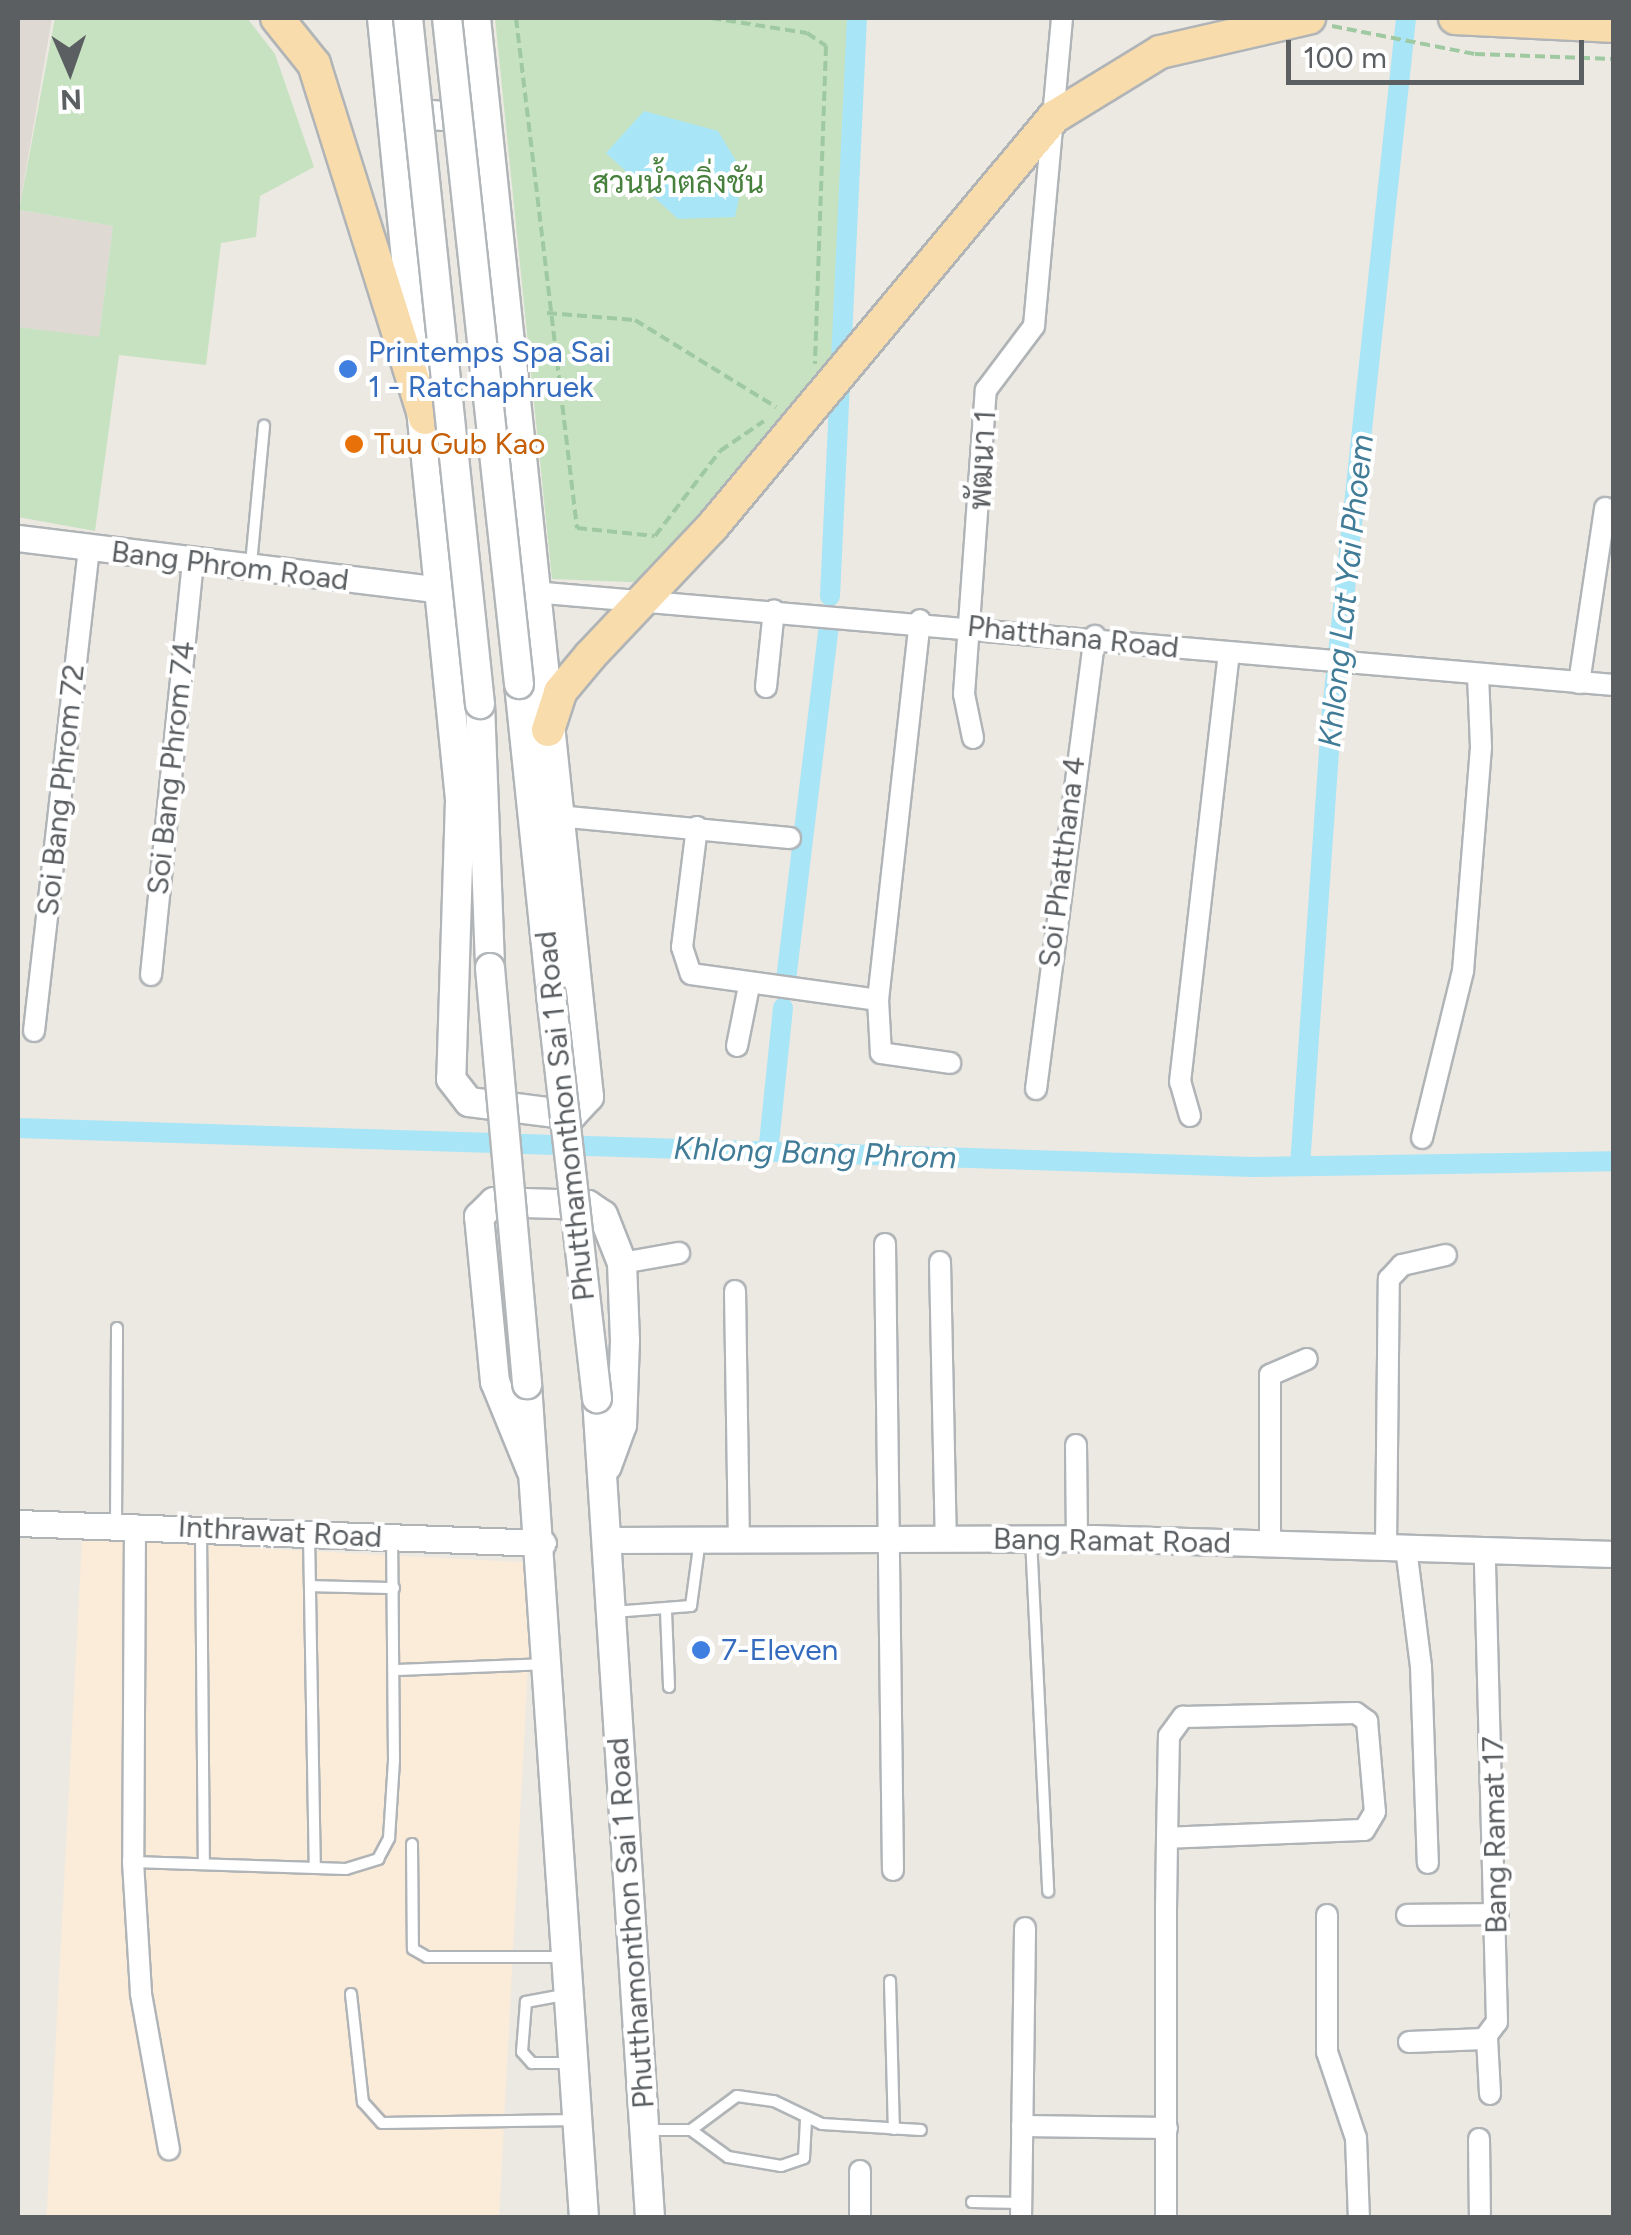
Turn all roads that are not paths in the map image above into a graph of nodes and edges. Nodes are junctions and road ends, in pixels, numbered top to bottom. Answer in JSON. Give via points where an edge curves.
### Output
{"nodes":[{"id":1,"x":277,"y":18,"type":"edge"},
{"id":2,"x":382,"y":18,"type":"edge"},
{"id":3,"x":408,"y":18,"type":"edge"},
{"id":4,"x":447,"y":18,"type":"edge"},
{"id":5,"x":476,"y":18,"type":"edge"},
{"id":6,"x":1062,"y":18,"type":"edge"},
{"id":7,"x":1309,"y":18,"type":"edge"},
{"id":8,"x":1450,"y":25,"type":"edge"},
{"id":9,"x":1614,"y":26,"type":"edge"},
{"id":10,"x":1054,"y":118,"type":"junction"},
{"id":11,"x":395,"y":149,"type":"junction"},
{"id":12,"x":487,"y":156,"type":"junction"},
{"id":13,"x":425,"y":418,"type":"junction"},
{"id":14,"x":264,"y":426,"type":"dead end"},
{"id":15,"x":1604,"y":508,"type":"dead end"},
{"id":16,"x":18,"y":538,"type":"edge"},
{"id":17,"x":89,"y":548,"type":"junction"},
{"id":18,"x":193,"y":562,"type":"junction"},
{"id":19,"x":251,"y":570,"type":"junction"},
{"id":20,"x":444,"y":590,"type":"junction"},
{"id":21,"x":533,"y":592,"type":"junction"},
{"id":22,"x":644,"y":600,"type":"junction"},
{"id":23,"x":774,"y":610,"type":"junction"},
{"id":24,"x":920,"y":620,"type":"junction"},
{"id":25,"x":974,"y":628,"type":"junction"},
{"id":26,"x":1095,"y":636,"type":"junction"},
{"id":27,"x":1229,"y":653,"type":"junction"},
{"id":28,"x":1478,"y":675,"type":"junction"},
{"id":29,"x":1578,"y":683,"type":"junction"},
{"id":30,"x":1614,"y":686,"type":"edge"},
{"id":31,"x":766,"y":687,"type":"dead end"},
{"id":32,"x":548,"y":730,"type":"junction"},
{"id":33,"x":973,"y":738,"type":"dead end"},
{"id":34,"x":553,"y":781,"type":"junction"},
{"id":35,"x":460,"y":800,"type":"junction"},
{"id":36,"x":557,"y":816,"type":"junction"},
{"id":37,"x":698,"y":827,"type":"junction"},
{"id":38,"x":790,"y":838,"type":"dead end"},
{"id":39,"x":539,"y":872,"type":"junction"},
{"id":40,"x":487,"y":938,"type":"junction"},
{"id":41,"x":151,"y":975,"type":"dead end"},
{"id":42,"x":749,"y":986,"type":"junction"},
{"id":43,"x":878,"y":1000,"type":"junction"},
{"id":44,"x":34,"y":1031,"type":"dead end"},
{"id":45,"x":737,"y":1046,"type":"dead end"},
{"id":46,"x":950,"y":1063,"type":"dead end"},
{"id":47,"x":1036,"y":1089,"type":"dead end"},
{"id":48,"x":1190,"y":1116,"type":"dead end"},
{"id":49,"x":1422,"y":1138,"type":"dead end"},
{"id":50,"x":885,"y":1244,"type":"dead end"},
{"id":51,"x":679,"y":1253,"type":"dead end"},
{"id":52,"x":1446,"y":1255,"type":"dead end"},
{"id":53,"x":940,"y":1262,"type":"dead end"},
{"id":54,"x":622,"y":1264,"type":"junction"},
{"id":55,"x":734,"y":1292,"type":"dead end"},
{"id":56,"x":117,"y":1328,"type":"dead end"},
{"id":57,"x":1307,"y":1359,"type":"dead end"},
{"id":58,"x":1076,"y":1445,"type":"dead end"},
{"id":59,"x":534,"y":1476,"type":"junction"},
{"id":60,"x":604,"y":1476,"type":"junction"},
{"id":61,"x":18,"y":1523,"type":"edge"},
{"id":62,"x":126,"y":1525,"type":"junction"},
{"id":63,"x":200,"y":1528,"type":"junction"},
{"id":64,"x":309,"y":1534,"type":"junction"},
{"id":65,"x":392,"y":1537,"type":"junction"},
{"id":66,"x":700,"y":1538,"type":"junction"},
{"id":67,"x":739,"y":1538,"type":"junction"},
{"id":68,"x":1031,"y":1538,"type":"junction"},
{"id":69,"x":1077,"y":1538,"type":"junction"},
{"id":70,"x":610,"y":1540,"type":"junction"},
{"id":71,"x":887,"y":1540,"type":"junction"},
{"id":72,"x":946,"y":1540,"type":"junction"},
{"id":73,"x":543,"y":1543,"type":"junction"},
{"id":74,"x":1270,"y":1543,"type":"junction"},
{"id":75,"x":1396,"y":1548,"type":"junction"},
{"id":76,"x":1486,"y":1550,"type":"junction"},
{"id":77,"x":1614,"y":1554,"type":"edge"},
{"id":78,"x":311,"y":1586,"type":"junction"},
{"id":79,"x":394,"y":1588,"type":"junction"},
{"id":80,"x":666,"y":1611,"type":"junction"},
{"id":81,"x":613,"y":1612,"type":"junction"},
{"id":82,"x":549,"y":1664,"type":"junction"},
{"id":83,"x":396,"y":1670,"type":"junction"},
{"id":84,"x":669,"y":1686,"type":"dead end"},
{"id":85,"x":1167,"y":1838,"type":"junction"},
{"id":86,"x":412,"y":1844,"type":"dead end"},
{"id":87,"x":133,"y":1862,"type":"junction"},
{"id":88,"x":204,"y":1862,"type":"junction"},
{"id":89,"x":1428,"y":1863,"type":"dead end"},
{"id":90,"x":315,"y":1868,"type":"junction"},
{"id":91,"x":893,"y":1870,"type":"dead end"},
{"id":92,"x":1048,"y":1892,"type":"dead end"},
{"id":93,"x":1498,"y":1914,"type":"junction"},
{"id":94,"x":1327,"y":1915,"type":"dead end"},
{"id":95,"x":1407,"y":1915,"type":"dead end"},
{"id":96,"x":1025,"y":1928,"type":"dead end"},
{"id":97,"x":567,"y":1957,"type":"junction"},
{"id":98,"x":890,"y":1980,"type":"dead end"},
{"id":99,"x":352,"y":1994,"type":"dead end"},
{"id":100,"x":570,"y":1994,"type":"junction"},
{"id":101,"x":1488,"y":2038,"type":"junction"},
{"id":102,"x":1409,"y":2042,"type":"dead end"},
{"id":103,"x":574,"y":2063,"type":"junction"},
{"id":104,"x":1490,"y":2094,"type":"dead end"},
{"id":105,"x":578,"y":2120,"type":"junction"},
{"id":106,"x":806,"y":2120,"type":"junction"},
{"id":107,"x":1022,"y":2126,"type":"junction"},
{"id":108,"x":894,"y":2128,"type":"junction"},
{"id":109,"x":1167,"y":2128,"type":"junction"},
{"id":110,"x":646,"y":2130,"type":"junction"},
{"id":111,"x":691,"y":2130,"type":"junction"},
{"id":112,"x":921,"y":2130,"type":"dead end"},
{"id":113,"x":1479,"y":2139,"type":"dead end"},
{"id":114,"x":169,"y":2149,"type":"dead end"},
{"id":115,"x":860,"y":2171,"type":"dead end"},
{"id":116,"x":972,"y":2202,"type":"dead end"},
{"id":117,"x":1021,"y":2210,"type":"edge"},
{"id":118,"x":584,"y":2218,"type":"edge"},
{"id":119,"x":650,"y":2218,"type":"edge"},
{"id":120,"x":860,"y":2218,"type":"edge"},
{"id":121,"x":1166,"y":2218,"type":"edge"},
{"id":122,"x":1358,"y":2218,"type":"edge"},
{"id":123,"x":1480,"y":2218,"type":"edge"}],
"edges":[{"from":1,"to":13,"type":"main road","via":[[314,64]]},
{"from":2,"to":11,"type":"main road"},
{"from":3,"to":40,"type":"main road","name":"Phutthamonthon Sai 1 Road","bridge":true,"via":[[480,704]]},
{"from":4,"to":39,"type":"main road","name":"Phutthamonthon Sai 1 Road","bridge":true},
{"from":5,"to":12,"type":"main road"},
{"from":6,"to":10,"type":"street","name":"พัฒนา 1"},
{"from":7,"to":10,"type":"main road","via":[[1160,52]]},
{"from":8,"to":9,"type":"main road"},
{"from":10,"to":22,"type":"main road","via":[[890,313],[790,411]]},
{"from":10,"to":25,"type":"street","name":"พัฒนา 1","via":[[1034,326],[986,390]]},
{"from":11,"to":12,"type":"main road","via":[[402,130],[430,114],[456,117]]},
{"from":11,"to":13,"type":"main road"},
{"from":12,"to":21,"type":"main road"},
{"from":13,"to":20,"type":"main road"},
{"from":14,"to":19,"type":"lane"},
{"from":15,"to":29,"type":"street"},
{"from":16,"to":17,"type":"street","name":"Bang Phrom Road"},
{"from":17,"to":18,"type":"street","name":"Bang Phrom Road"},
{"from":17,"to":44,"type":"street","name":"Soi Bang Phrom 72"},
{"from":18,"to":19,"type":"street","name":"Bang Phrom Road"},
{"from":18,"to":41,"type":"street","name":"Soi Bang Phrom 74"},
{"from":19,"to":20,"type":"street","name":"Bang Phrom Road"},
{"from":20,"to":35,"type":"main road"},
{"from":21,"to":22,"type":"street","name":"Phatthana Road"},
{"from":21,"to":32,"type":"main road"},
{"from":22,"to":23,"type":"street","name":"Phatthana Road"},
{"from":22,"to":32,"type":"main road","via":[[560,692]]},
{"from":23,"to":24,"type":"street","name":"Phatthana Road"},
{"from":23,"to":31,"type":"street"},
{"from":24,"to":25,"type":"street","name":"Phatthana Road"},
{"from":24,"to":43,"type":"street"},
{"from":25,"to":26,"type":"street","name":"Phatthana Road"},
{"from":25,"to":33,"type":"street","name":"พัฒนา 1","via":[[964,694]]},
{"from":26,"to":27,"type":"street","name":"Phatthana Road"},
{"from":26,"to":47,"type":"street","name":"Soi Phatthana 4"},
{"from":27,"to":28,"type":"street","name":"Phatthana Road"},
{"from":27,"to":48,"type":"street","via":[[1183,1046]]},
{"from":28,"to":29,"type":"street","name":"Phatthana Road"},
{"from":28,"to":49,"type":"street","via":[[1482,747],[1462,970]]},
{"from":29,"to":30,"type":"street","name":"Phatthana Road"},
{"from":32,"to":34,"type":"main road"},
{"from":34,"to":36,"type":"main road"},
{"from":34,"to":39,"type":"main road"},
{"from":35,"to":36,"type":"main road","via":[[451,906],[456,1095],[572,1115],[589,1097]]},
{"from":35,"to":40,"type":"main road"},
{"from":36,"to":37,"type":"street"},
{"from":37,"to":38,"type":"street"},
{"from":37,"to":42,"type":"street","via":[[683,964]]},
{"from":39,"to":60,"type":"main road","name":"Phutthamonthon Sai 1 Road","bridge":true},
{"from":40,"to":59,"type":"main road","name":"Phutthamonthon Sai 1 Road","bridge":true},
{"from":42,"to":43,"type":"street"},
{"from":42,"to":45,"type":"street"},
{"from":43,"to":46,"type":"street","via":[[882,1053]]},
{"from":50,"to":71,"type":"street"},
{"from":51,"to":54,"type":"street"},
{"from":52,"to":75,"type":"street","via":[[1402,1264],[1389,1280]]},
{"from":53,"to":72,"type":"street"},
{"from":54,"to":59,"type":"main road","via":[[604,1215],[588,1205],[483,1204],[496,1382],[510,1436]]},
{"from":54,"to":60,"type":"main road","via":[[625,1392]]},
{"from":55,"to":67,"type":"street"},
{"from":56,"to":62,"type":"lane"},
{"from":57,"to":74,"type":"street","via":[[1270,1375]]},
{"from":58,"to":69,"type":"street"},
{"from":59,"to":73,"type":"main road","name":"Phutthamonthon Sai 1 Road"},
{"from":60,"to":70,"type":"main road","name":"Phutthamonthon Sai 1 Road"},
{"from":61,"to":62,"type":"street","name":"Inthrawat Road"},
{"from":62,"to":63,"type":"street","name":"Inthrawat Road"},
{"from":62,"to":87,"type":"street"},
{"from":63,"to":64,"type":"street","name":"Inthrawat Road"},
{"from":63,"to":88,"type":"lane"},
{"from":64,"to":65,"type":"street","name":"Inthrawat Road"},
{"from":64,"to":78,"type":"lane"},
{"from":65,"to":73,"type":"street","name":"Inthrawat Road"},
{"from":65,"to":79,"type":"lane"},
{"from":66,"to":67,"type":"street","name":"Bang Ramat Road"},
{"from":66,"to":70,"type":"street","name":"Bang Ramat Road"},
{"from":66,"to":80,"type":"lane","via":[[698,1592],[690,1606]]},
{"from":67,"to":71,"type":"street","name":"Bang Ramat Road"},
{"from":68,"to":69,"type":"street","name":"Bang Ramat Road"},
{"from":68,"to":72,"type":"street","name":"Bang Ramat Road"},
{"from":68,"to":92,"type":"lane"},
{"from":69,"to":74,"type":"street","name":"Bang Ramat Road"},
{"from":70,"to":81,"type":"main road","name":"Phutthamonthon Sai 1 Road"},
{"from":71,"to":72,"type":"street","name":"Bang Ramat Road"},
{"from":71,"to":91,"type":"street"},
{"from":73,"to":82,"type":"main road","name":"Phutthamonthon Sai 1 Road"},
{"from":74,"to":75,"type":"street","name":"Bang Ramat Road"},
{"from":75,"to":76,"type":"street","name":"Bang Ramat Road"},
{"from":75,"to":89,"type":"street","via":[[1422,1668]]},
{"from":76,"to":77,"type":"street","name":"Bang Ramat Road"},
{"from":76,"to":93,"type":"street","name":"Bang Ramat 17"},
{"from":78,"to":79,"type":"lane"},
{"from":78,"to":90,"type":"lane"},
{"from":79,"to":83,"type":"lane"},
{"from":80,"to":81,"type":"lane"},
{"from":80,"to":84,"type":"lane"},
{"from":81,"to":110,"type":"main road","name":"Phutthamonthon Sai 1 Road"},
{"from":82,"to":83,"type":"lane"},
{"from":82,"to":97,"type":"main road","name":"Phutthamonthon Sai 1 Road"},
{"from":83,"to":90,"type":"lane","via":[[389,1838],[367,1866]]},
{"from":85,"to":85,"type":"street","via":[[1169,1736],[1184,1716],[1356,1713],[1368,1721],[1375,1812],[1364,1830]]},
{"from":85,"to":109,"type":"street"},
{"from":86,"to":97,"type":"lane","via":[[414,1948],[427,1956]]},
{"from":87,"to":88,"type":"lane"},
{"from":87,"to":114,"type":"street","via":[[140,1994]]},
{"from":88,"to":90,"type":"lane"},
{"from":93,"to":95,"type":"street"},
{"from":93,"to":101,"type":"street","name":"Bang Ramat 17","via":[[1497,2022]]},
{"from":94,"to":122,"type":"street","via":[[1327,2052],[1356,2138]]},
{"from":96,"to":107,"type":"street"},
{"from":97,"to":100,"type":"main road","name":"Phutthamonthon Sai 1 Road"},
{"from":98,"to":108,"type":"lane"},
{"from":99,"to":105,"type":"lane","via":[[363,2102],[382,2122]]},
{"from":100,"to":103,"type":"main road","name":"Phutthamonthon Sai 1 Road"},
{"from":100,"to":103,"type":"lane","via":[[526,2002],[522,2052],[532,2063]]},
{"from":101,"to":102,"type":"street"},
{"from":101,"to":104,"type":"street","name":"Bang Ramat 17"},
{"from":103,"to":105,"type":"main road","name":"Phutthamonthon Sai 1 Road"},
{"from":105,"to":118,"type":"main road","name":"Phutthamonthon Sai 1 Road"},
{"from":106,"to":108,"type":"lane"},
{"from":106,"to":111,"type":"lane","via":[[774,2100],[737,2096]]},
{"from":106,"to":111,"type":"lane","via":[[804,2158],[782,2166],[728,2157]]},
{"from":107,"to":109,"type":"street"},
{"from":107,"to":117,"type":"street"},
{"from":108,"to":112,"type":"lane"},
{"from":109,"to":121,"type":"street"},
{"from":110,"to":111,"type":"lane"},
{"from":110,"to":119,"type":"main road","name":"Phutthamonthon Sai 1 Road"},
{"from":113,"to":123,"type":"street"},
{"from":115,"to":120,"type":"street"},
{"from":116,"to":117,"type":"lane"}]}
